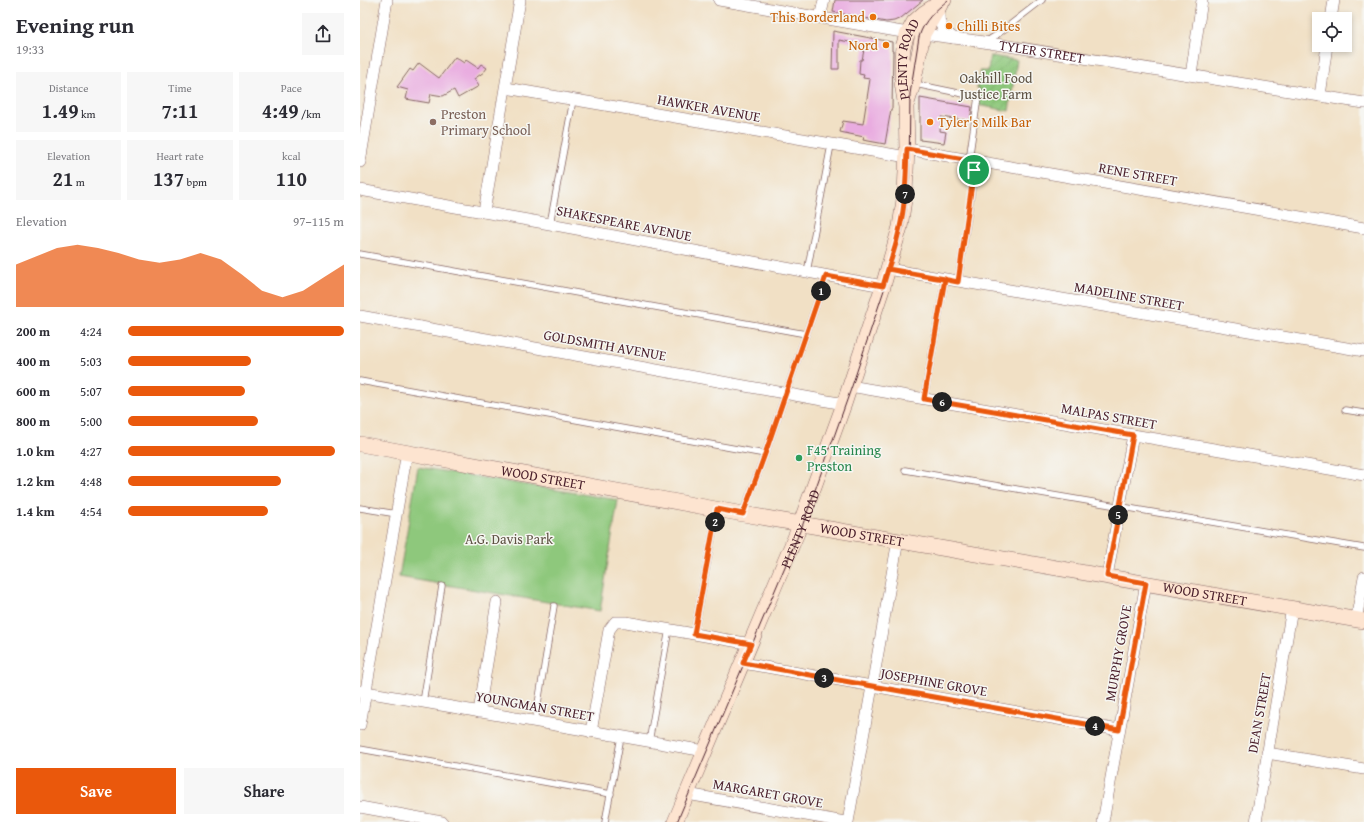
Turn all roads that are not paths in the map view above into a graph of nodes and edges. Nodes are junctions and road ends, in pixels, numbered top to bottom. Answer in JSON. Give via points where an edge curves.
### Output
{"nodes":[{"id":1,"x":387,"y":0,"type":"edge"},
{"id":2,"x":520,"y":0,"type":"edge"},
{"id":3,"x":719,"y":0,"type":"edge"},
{"id":4,"x":824,"y":0,"type":"edge"},
{"id":5,"x":1042,"y":0,"type":"edge"},
{"id":6,"x":1202,"y":0,"type":"edge"},
{"id":7,"x":1334,"y":0,"type":"edge"},
{"id":8,"x":943,"y":1,"type":"edge"},
{"id":9,"x":1332,"y":12,"type":"edge"},
{"id":10,"x":820,"y":18,"type":"junction"},
{"id":11,"x":908,"y":33,"type":"junction"},
{"id":12,"x":923,"y":34,"type":"junction"},
{"id":13,"x":953,"y":38,"type":"junction"},
{"id":14,"x":985,"y":43,"type":"junction"},
{"id":15,"x":1326,"y":52,"type":"edge"},
{"id":16,"x":1191,"y":75,"type":"junction"},
{"id":17,"x":913,"y":84,"type":"junction"},
{"id":18,"x":506,"y":88,"type":"junction"},
{"id":19,"x":1320,"y":96,"type":"junction"},
{"id":20,"x":573,"y":100,"type":"junction"},
{"id":21,"x":1364,"y":103,"type":"edge"},
{"id":22,"x":906,"y":107,"type":"junction"},
{"id":23,"x":831,"y":145,"type":"junction"},
{"id":24,"x":907,"y":153,"type":"junction"},
{"id":25,"x":972,"y":161,"type":"junction"},
{"id":26,"x":360,"y":162,"type":"edge"},
{"id":27,"x":360,"y":190,"type":"edge"},
{"id":28,"x":484,"y":212,"type":"junction"},
{"id":29,"x":550,"y":224,"type":"junction"},
{"id":30,"x":1364,"y":228,"type":"edge"},
{"id":31,"x":360,"y":254,"type":"edge"},
{"id":32,"x":888,"y":269,"type":"junction"},
{"id":33,"x":807,"y":272,"type":"junction"},
{"id":34,"x":826,"y":276,"type":"junction"},
{"id":35,"x":945,"y":279,"type":"junction"},
{"id":36,"x":958,"y":282,"type":"junction"},
{"id":37,"x":883,"y":286,"type":"junction"},
{"id":38,"x":360,"y":316,"type":"edge"},
{"id":39,"x":806,"y":334,"type":"junction"},
{"id":40,"x":1364,"y":351,"type":"edge"},
{"id":41,"x":360,"y":381,"type":"edge"},
{"id":42,"x":850,"y":386,"type":"junction"},
{"id":43,"x":785,"y":393,"type":"junction"},
{"id":44,"x":924,"y":399,"type":"junction"},
{"id":45,"x":844,"y":404,"type":"junction"},
{"id":46,"x":1345,"y":410,"type":"dead end"},
{"id":47,"x":1364,"y":414,"type":"edge"},
{"id":48,"x":1133,"y":435,"type":"junction"},
{"id":49,"x":360,"y":444,"type":"edge"},
{"id":50,"x":407,"y":452,"type":"junction"},
{"id":51,"x":765,"y":454,"type":"junction"},
{"id":52,"x":905,"y":470,"type":"dead end"},
{"id":53,"x":1364,"y":475,"type":"edge"},
{"id":54,"x":1120,"y":506,"type":"junction"},
{"id":55,"x":360,"y":508,"type":"edge"},
{"id":56,"x":717,"y":509,"type":"junction"},
{"id":57,"x":397,"y":514,"type":"junction"},
{"id":58,"x":743,"y":514,"type":"junction"},
{"id":59,"x":801,"y":524,"type":"junction"},
{"id":60,"x":898,"y":540,"type":"junction"},
{"id":61,"x":1364,"y":548,"type":"edge"},
{"id":62,"x":1107,"y":576,"type":"junction"},
{"id":63,"x":1364,"y":577,"type":"edge"},
{"id":64,"x":1146,"y":583,"type":"junction"},
{"id":65,"x":442,"y":586,"type":"dead end"},
{"id":66,"x":497,"y":602,"type":"dead end"},
{"id":67,"x":554,"y":606,"type":"dead end"},
{"id":68,"x":1292,"y":608,"type":"junction"},
{"id":69,"x":1360,"y":620,"type":"edge"},
{"id":70,"x":669,"y":629,"type":"junction"},
{"id":71,"x":694,"y":634,"type":"junction"},
{"id":72,"x":751,"y":644,"type":"junction"},
{"id":73,"x":743,"y":663,"type":"junction"},
{"id":74,"x":872,"y":686,"type":"junction"},
{"id":75,"x":363,"y":691,"type":"edge"},
{"id":76,"x":423,"y":702,"type":"junction"},
{"id":77,"x":479,"y":712,"type":"junction"},
{"id":78,"x":535,"y":722,"type":"junction"},
{"id":79,"x":360,"y":725,"type":"edge"},
{"id":80,"x":1119,"y":730,"type":"junction"},
{"id":81,"x":591,"y":732,"type":"junction"},
{"id":82,"x":622,"y":737,"type":"junction"},
{"id":83,"x":649,"y":742,"type":"junction"},
{"id":84,"x":360,"y":749,"type":"edge"},
{"id":85,"x":705,"y":751,"type":"junction"},
{"id":86,"x":1268,"y":753,"type":"junction"},
{"id":87,"x":1364,"y":769,"type":"edge"},
{"id":88,"x":610,"y":794,"type":"junction"},
{"id":89,"x":687,"y":794,"type":"junction"},
{"id":90,"x":360,"y":807,"type":"edge"},
{"id":91,"x":442,"y":822,"type":"edge"},
{"id":92,"x":605,"y":822,"type":"edge"},
{"id":93,"x":675,"y":822,"type":"edge"},
{"id":94,"x":845,"y":822,"type":"edge"},
{"id":95,"x":848,"y":822,"type":"edge"},
{"id":96,"x":1103,"y":822,"type":"edge"},
{"id":97,"x":1256,"y":822,"type":"edge"}],
"edges":[{"from":1,"to":26,"type":"street"},
{"from":2,"to":18,"type":"street"},
{"from":3,"to":10,"type":"street","name":"TYLER STREET"},
{"from":4,"to":10,"type":"street"},
{"from":5,"to":14,"type":"lane"},
{"from":6,"to":16,"type":"street"},
{"from":7,"to":9,"type":"street"},
{"from":8,"to":11,"type":"street","name":"PLENTY ROAD","via":[[920,16]]},
{"from":8,"to":12,"type":"street","name":"PLENTY ROAD"},
{"from":8,"to":13,"type":"street","name":"PLENTY ROAD","via":[[939,20]]},
{"from":10,"to":11,"type":"street","name":"TYLER STREET"},
{"from":11,"to":12,"type":"street","name":"TYLER STREET"},
{"from":11,"to":22,"type":"street","name":"PLENTY ROAD","via":[[902,58],[902,83]]},
{"from":12,"to":13,"type":"street","name":"TYLER STREET"},
{"from":12,"to":17,"type":"street","name":"PLENTY ROAD"},
{"from":13,"to":14,"type":"street","name":"TYLER STREET"},
{"from":14,"to":16,"type":"street","name":"TYLER STREET"},
{"from":15,"to":19,"type":"street"},
{"from":16,"to":19,"type":"street","name":"TYLER STREET"},
{"from":17,"to":22,"type":"street","name":"PLENTY ROAD"},
{"from":17,"to":25,"type":"lane","via":[[978,97]]},
{"from":18,"to":20,"type":"street","name":"HAWKER AVENUE"},
{"from":18,"to":28,"type":"street"},
{"from":19,"to":21,"type":"street","name":"TYLER STREET"},
{"from":20,"to":23,"type":"street","name":"HAWKER AVENUE"},
{"from":20,"to":29,"type":"lane"},
{"from":22,"to":24,"type":"street","name":"PLENTY ROAD"},
{"from":23,"to":24,"type":"street","name":"HAWKER AVENUE"},
{"from":23,"to":33,"type":"lane"},
{"from":24,"to":25,"type":"street","name":"RENE STREET"},
{"from":24,"to":32,"type":"street","name":"PLENTY ROAD","via":[[903,210]]},
{"from":25,"to":30,"type":"street","name":"RENE STREET"},
{"from":25,"to":36,"type":"lane"},
{"from":27,"to":28,"type":"street","name":"SHAKESPEARE AVENUE"},
{"from":28,"to":29,"type":"street","name":"SHAKESPEARE AVENUE"},
{"from":29,"to":33,"type":"street","name":"SHAKESPEARE AVENUE"},
{"from":31,"to":39,"type":"lane"},
{"from":32,"to":35,"type":"street","name":"MADELINE STREET"},
{"from":32,"to":37,"type":"street","name":"PLENTY ROAD"},
{"from":33,"to":34,"type":"street","name":"SHAKESPEARE AVENUE"},
{"from":34,"to":37,"type":"street","name":"SHAKESPEARE AVENUE"},
{"from":34,"to":39,"type":"lane"},
{"from":35,"to":36,"type":"street","name":"MADELINE STREET"},
{"from":35,"to":44,"type":"lane"},
{"from":36,"to":40,"type":"street","name":"MADELINE STREET"},
{"from":37,"to":42,"type":"street","name":"PLENTY ROAD"},
{"from":38,"to":43,"type":"street","name":"GOLDSMITH AVENUE"},
{"from":39,"to":43,"type":"lane"},
{"from":41,"to":51,"type":"lane"},
{"from":42,"to":44,"type":"street","name":"MALPAS STREET"},
{"from":42,"to":45,"type":"street","name":"PLENTY ROAD"},
{"from":43,"to":45,"type":"street","name":"GOLDSMITH AVENUE"},
{"from":43,"to":51,"type":"lane"},
{"from":44,"to":48,"type":"street","name":"MALPAS STREET"},
{"from":45,"to":59,"type":"street","name":"PLENTY ROAD"},
{"from":46,"to":47,"type":"lane"},
{"from":48,"to":53,"type":"street","name":"MALPAS STREET"},
{"from":48,"to":54,"type":"street"},
{"from":49,"to":50,"type":"street","name":"WOOD STREET"},
{"from":50,"to":56,"type":"street","name":"WOOD STREET"},
{"from":50,"to":57,"type":"street"},
{"from":51,"to":58,"type":"lane"},
{"from":52,"to":54,"type":"lane"},
{"from":54,"to":61,"type":"lane"},
{"from":54,"to":62,"type":"street"},
{"from":55,"to":57,"type":"lane"},
{"from":56,"to":58,"type":"street","name":"WOOD STREET"},
{"from":56,"to":71,"type":"lane"},
{"from":57,"to":75,"type":"street"},
{"from":58,"to":59,"type":"street","name":"WOOD STREET"},
{"from":59,"to":60,"type":"street","name":"WOOD STREET"},
{"from":59,"to":72,"type":"street","name":"PLENTY ROAD"},
{"from":60,"to":62,"type":"street","name":"WOOD STREET"},
{"from":60,"to":74,"type":"street"},
{"from":62,"to":64,"type":"street","name":"WOOD STREET"},
{"from":63,"to":69,"type":"street"},
{"from":64,"to":68,"type":"street","name":"WOOD STREET"},
{"from":64,"to":80,"type":"street","name":"MURPHY GROVE"},
{"from":65,"to":76,"type":"lane"},
{"from":66,"to":77,"type":"street"},
{"from":67,"to":78,"type":"lane"},
{"from":68,"to":69,"type":"street","name":"WOOD STREET"},
{"from":68,"to":86,"type":"street","name":"DEAN STREET"},
{"from":70,"to":71,"type":"street"},
{"from":70,"to":81,"type":"street","via":[[615,622],[609,630]]},
{"from":70,"to":83,"type":"lane"},
{"from":71,"to":72,"type":"street"},
{"from":72,"to":73,"type":"street","name":"PLENTY ROAD"},
{"from":73,"to":74,"type":"street","name":"JOSEPHINE GROVE"},
{"from":73,"to":85,"type":"street","name":"PLENTY ROAD"},
{"from":74,"to":80,"type":"street","name":"JOSEPHINE GROVE"},
{"from":74,"to":95,"type":"street"},
{"from":75,"to":76,"type":"street","name":"YOUNGMAN STREET"},
{"from":75,"to":79,"type":"street"},
{"from":76,"to":77,"type":"street","name":"YOUNGMAN STREET"},
{"from":77,"to":78,"type":"street","name":"YOUNGMAN STREET"},
{"from":78,"to":81,"type":"street","name":"YOUNGMAN STREET"},
{"from":80,"to":96,"type":"street","name":"MURPHY GROVE"},
{"from":81,"to":82,"type":"street","name":"YOUNGMAN STREET"},
{"from":82,"to":83,"type":"street","name":"YOUNGMAN STREET"},
{"from":82,"to":88,"type":"lane"},
{"from":83,"to":85,"type":"street","name":"YOUNGMAN STREET"},
{"from":84,"to":88,"type":"lane"},
{"from":85,"to":89,"type":"street","name":"PLENTY ROAD"},
{"from":86,"to":87,"type":"street"},
{"from":86,"to":97,"type":"street","name":"DEAN STREET"},
{"from":88,"to":92,"type":"lane"},
{"from":89,"to":93,"type":"street","name":"PLENTY ROAD"},
{"from":89,"to":94,"type":"street","name":"MARGARET GROVE"},
{"from":90,"to":91,"type":"street"}]}
